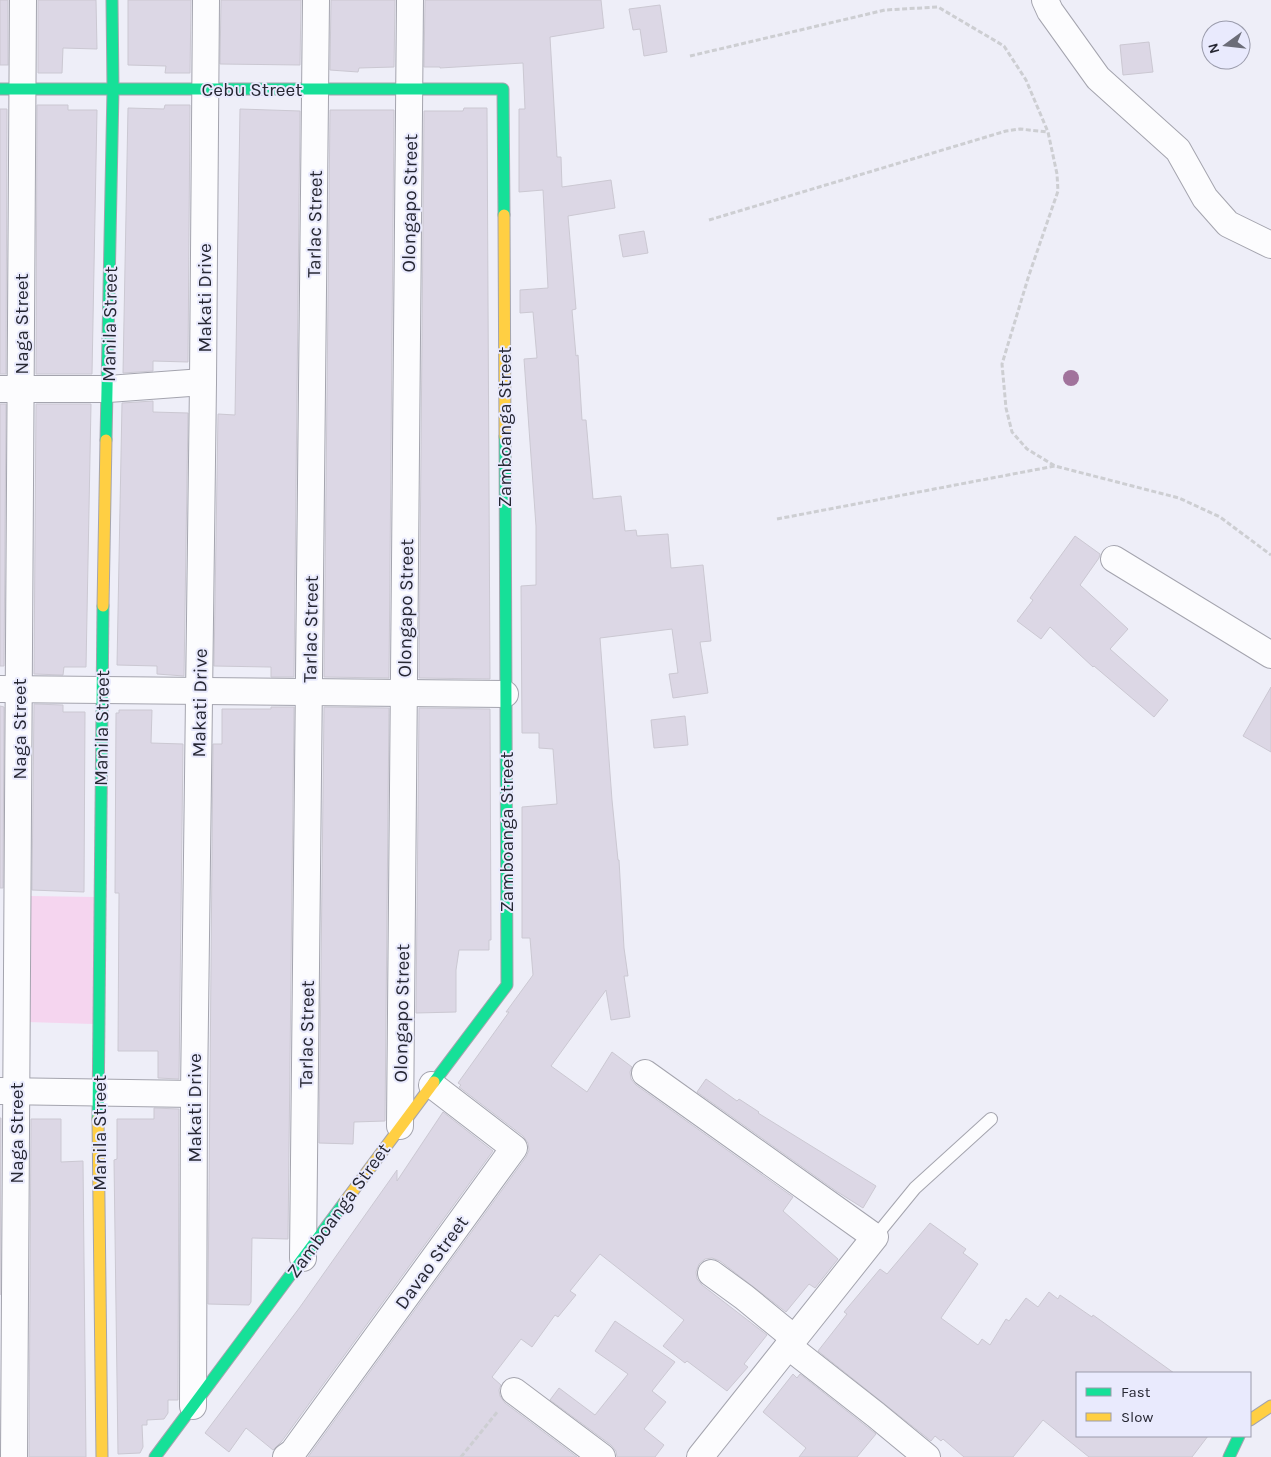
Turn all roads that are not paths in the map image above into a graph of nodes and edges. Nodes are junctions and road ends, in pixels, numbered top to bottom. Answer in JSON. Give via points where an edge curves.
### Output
{"nodes":[{"id":1,"x":23,"y":0,"type":"edge"},
{"id":2,"x":112,"y":0,"type":"edge"},
{"id":3,"x":206,"y":0,"type":"edge"},
{"id":4,"x":316,"y":0,"type":"edge"},
{"id":5,"x":410,"y":0,"type":"edge"},
{"id":6,"x":1045,"y":0,"type":"edge"},
{"id":7,"x":11,"y":89,"type":"edge"},
{"id":8,"x":113,"y":89,"type":"junction"},
{"id":9,"x":205,"y":89,"type":"junction"},
{"id":10,"x":316,"y":89,"type":"junction"},
{"id":11,"x":410,"y":89,"type":"junction"},
{"id":12,"x":503,"y":89,"type":"joint"},
{"id":13,"x":1271,"y":245,"type":"edge"},
{"id":14,"x":203,"y":382,"type":"junction"},
{"id":15,"x":108,"y":389,"type":"junction"},
{"id":16,"x":10,"y":390,"type":"edge"},
{"id":17,"x":1114,"y":559,"type":"dead end"},
{"id":18,"x":1271,"y":655,"type":"edge"},
{"id":19,"x":10,"y":689,"type":"edge"},
{"id":20,"x":102,"y":690,"type":"junction"},
{"id":21,"x":199,"y":691,"type":"junction"},
{"id":22,"x":310,"y":692,"type":"junction"},
{"id":23,"x":404,"y":693,"type":"junction"},
{"id":24,"x":505,"y":694,"type":"junction"},
{"id":25,"x":645,"y":1073,"type":"dead end"},
{"id":26,"x":432,"y":1085,"type":"junction"},
{"id":27,"x":8,"y":1091,"type":"edge"},
{"id":28,"x":98,"y":1093,"type":"junction"},
{"id":29,"x":194,"y":1094,"type":"junction"},
{"id":30,"x":991,"y":1119,"type":"dead end"},
{"id":31,"x":400,"y":1126,"type":"junction"},
{"id":32,"x":875,"y":1236,"type":"junction"},
{"id":33,"x":303,"y":1258,"type":"junction"},
{"id":34,"x":711,"y":1273,"type":"dead end"},
{"id":35,"x":791,"y":1342,"type":"junction"},
{"id":36,"x":514,"y":1390,"type":"road end"},
{"id":37,"x":193,"y":1406,"type":"junction"},
{"id":38,"x":1271,"y":1406,"type":"edge"},
{"id":39,"x":1251,"y":1419,"type":"edge"},
{"id":40,"x":1239,"y":1437,"type":"edge"},
{"id":41,"x":14,"y":1457,"type":"edge"},
{"id":42,"x":102,"y":1457,"type":"edge"},
{"id":43,"x":155,"y":1457,"type":"edge"},
{"id":44,"x":286,"y":1457,"type":"edge"},
{"id":45,"x":602,"y":1457,"type":"edge"},
{"id":46,"x":700,"y":1457,"type":"edge"},
{"id":47,"x":927,"y":1457,"type":"edge"},
{"id":48,"x":1229,"y":1457,"type":"edge"}],
"edges":[{"from":1,"to":7,"type":"street","name":"Naga Street"},
{"from":2,"to":8,"type":"street","name":"Manila Street"},
{"from":3,"to":9,"type":"street","name":"Makati Drive"},
{"from":4,"to":10,"type":"street","name":"Tarlac Street"},
{"from":5,"to":11,"type":"street","name":"Olongapo Street"},
{"from":6,"to":13,"type":"street","via":[[1098,78],[1178,150],[1205,198],[1228,224]]},
{"from":7,"to":8,"type":"street","name":"Cebu Street"},
{"from":7,"to":16,"type":"street","name":"Naga Street"},
{"from":8,"to":9,"type":"street","name":"Cebu Street"},
{"from":8,"to":15,"type":"street","name":"Manila Street"},
{"from":9,"to":10,"type":"street","name":"Cebu Street"},
{"from":9,"to":14,"type":"street","name":"Makati Drive"},
{"from":10,"to":11,"type":"street","name":"Cebu Street"},
{"from":10,"to":22,"type":"street","name":"Tarlac Street"},
{"from":11,"to":12,"type":"street","name":"Cebu Street"},
{"from":11,"to":23,"type":"street","name":"Olongapo Street"},
{"from":12,"to":24,"type":"street","name":"Zamboanga Street"},
{"from":14,"to":15,"type":"street"},
{"from":14,"to":21,"type":"street","name":"Makati Drive"},
{"from":15,"to":16,"type":"street"},
{"from":15,"to":20,"type":"street","name":"Manila Street"},
{"from":16,"to":19,"type":"street","name":"Naga Street"},
{"from":17,"to":18,"type":"street"},
{"from":19,"to":20,"type":"street"},
{"from":19,"to":27,"type":"street","name":"Naga Street"},
{"from":20,"to":21,"type":"street"},
{"from":20,"to":28,"type":"street","name":"Manila Street"},
{"from":21,"to":22,"type":"street"},
{"from":21,"to":29,"type":"street","name":"Makati Drive"},
{"from":22,"to":23,"type":"street"},
{"from":22,"to":33,"type":"street","name":"Tarlac Street"},
{"from":23,"to":24,"type":"street"},
{"from":23,"to":31,"type":"street","name":"Olongapo Street"},
{"from":24,"to":26,"type":"street","name":"Zamboanga Street","via":[[507,985]]},
{"from":25,"to":32,"type":"street"},
{"from":26,"to":31,"type":"street","name":"Zamboanga Street"},
{"from":26,"to":44,"type":"street","name":"Davao Street","via":[[514,1148]]},
{"from":27,"to":28,"type":"street"},
{"from":27,"to":41,"type":"street","name":"Naga Street"},
{"from":28,"to":29,"type":"street"},
{"from":28,"to":42,"type":"street","name":"Manila Street"},
{"from":29,"to":37,"type":"street","name":"Makati Drive"},
{"from":30,"to":32,"type":"lane","via":[[915,1188]]},
{"from":31,"to":33,"type":"street","name":"Zamboanga Street"},
{"from":32,"to":35,"type":"street"},
{"from":33,"to":37,"type":"street","name":"Zamboanga Street"},
{"from":34,"to":35,"type":"street","via":[[744,1297]]},
{"from":35,"to":46,"type":"street"},
{"from":35,"to":47,"type":"street"},
{"from":36,"to":45,"type":"street"},
{"from":37,"to":43,"type":"street","name":"Zamboanga Street"},
{"from":38,"to":39,"type":"street"},
{"from":40,"to":48,"type":"street"}]}
